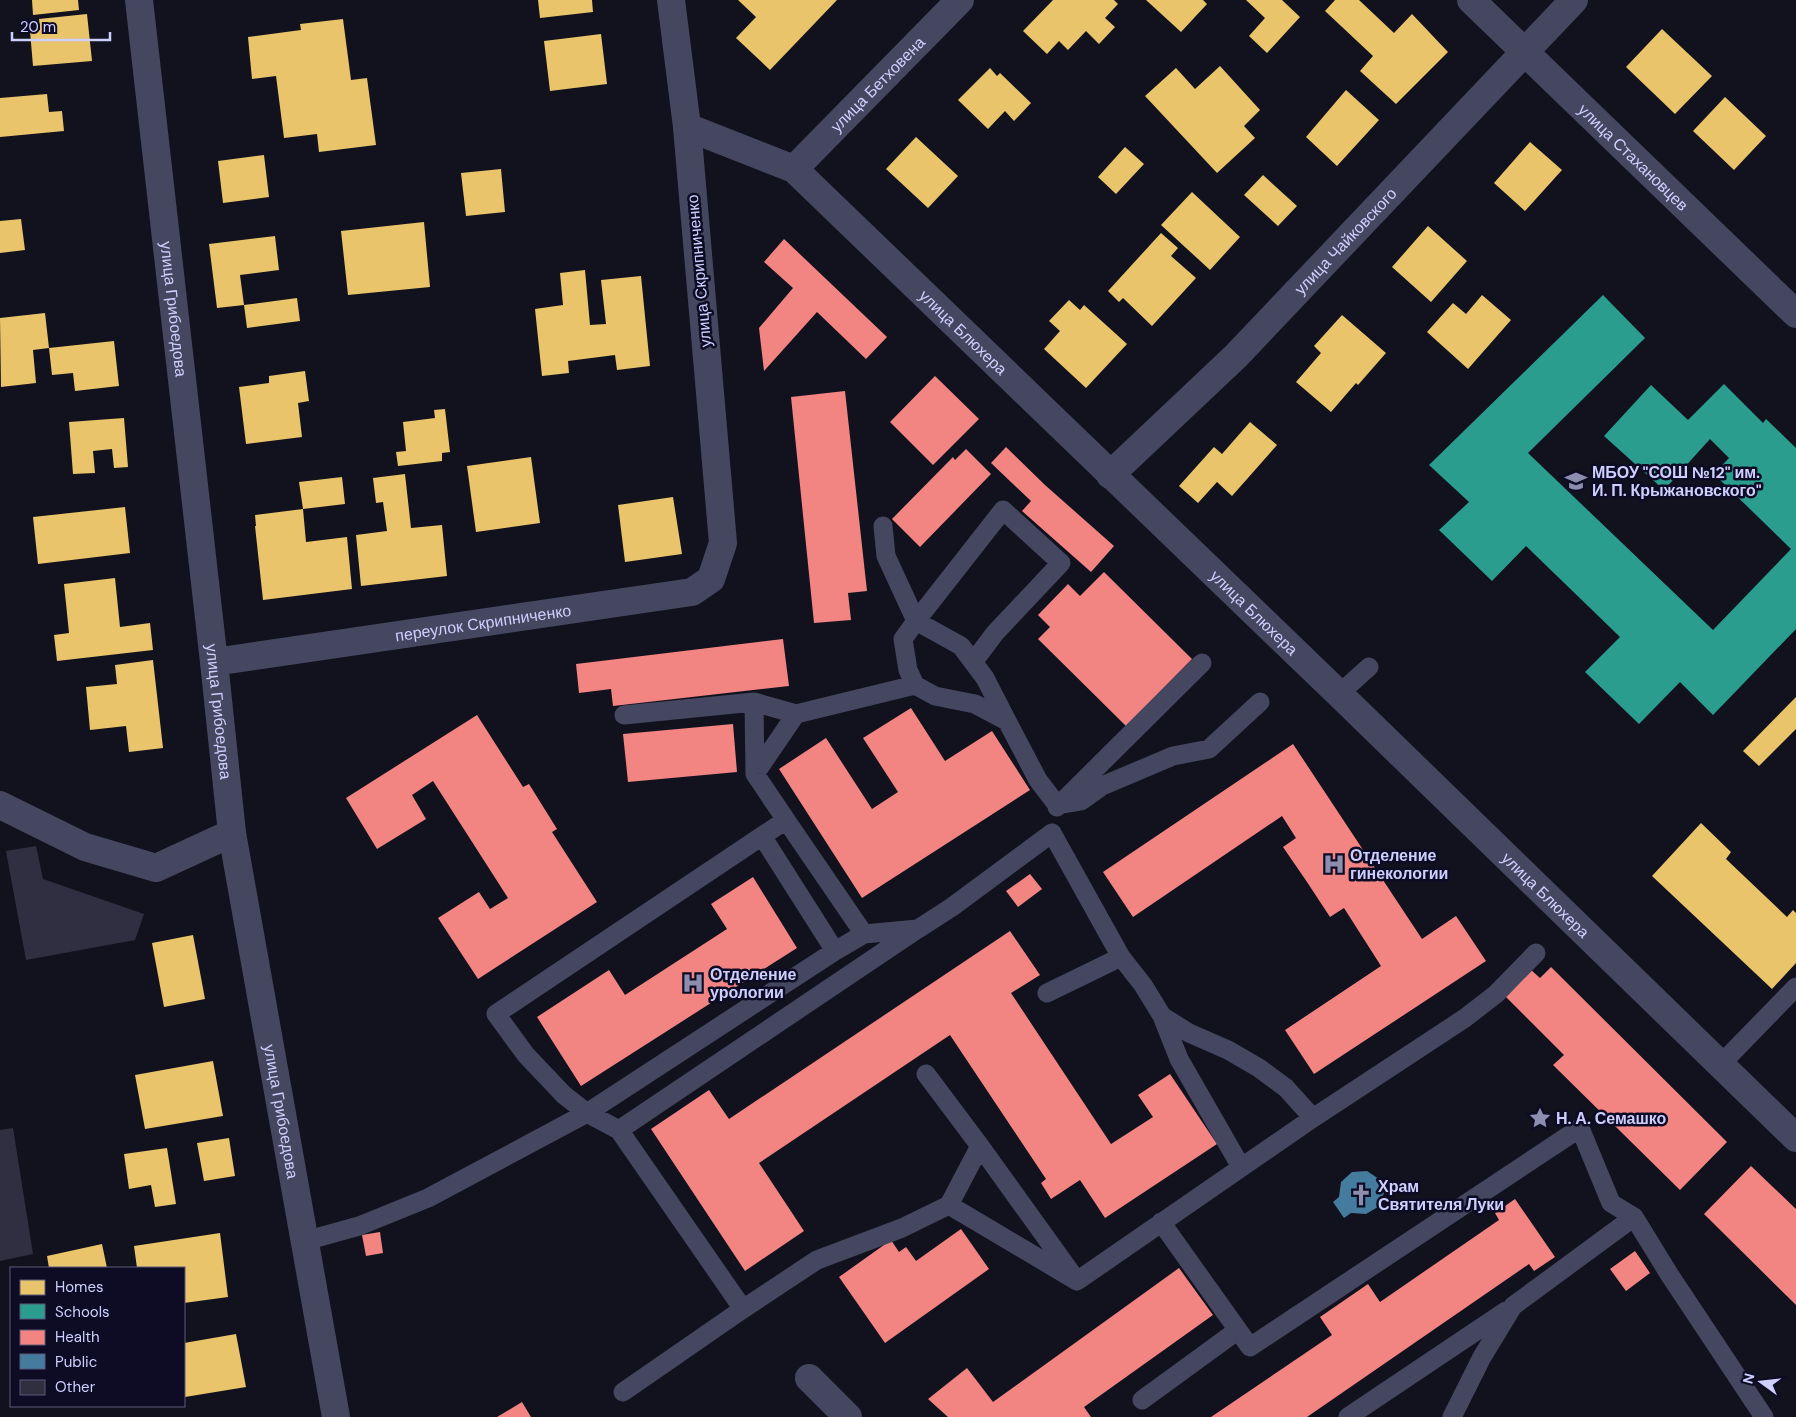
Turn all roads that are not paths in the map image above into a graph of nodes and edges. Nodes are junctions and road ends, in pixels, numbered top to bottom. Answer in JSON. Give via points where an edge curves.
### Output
{"nodes":[{"id":1,"x":139,"y":0,"type":"edge"},
{"id":2,"x":671,"y":0,"type":"edge"},
{"id":3,"x":960,"y":0,"type":"edge"},
{"id":4,"x":1471,"y":0,"type":"edge"},
{"id":5,"x":1574,"y":0,"type":"edge"},
{"id":6,"x":1524,"y":52,"type":"junction"},
{"id":7,"x":687,"y":128,"type":"junction"},
{"id":8,"x":794,"y":169,"type":"junction"},
{"id":9,"x":1796,"y":314,"type":"edge"},
{"id":10,"x":1110,"y":474,"type":"junction"},
{"id":11,"x":883,"y":526,"type":"dead end"},
{"id":12,"x":723,"y":543,"type":"joint"},
{"id":13,"x":916,"y":621,"type":"junction"},
{"id":14,"x":974,"y":661,"type":"junction"},
{"id":15,"x":214,"y":662,"type":"junction"},
{"id":16,"x":1202,"y":663,"type":"dead end"},
{"id":17,"x":1369,"y":667,"type":"dead end"},
{"id":18,"x":915,"y":685,"type":"junction"},
{"id":19,"x":1339,"y":694,"type":"junction"},
{"id":20,"x":754,"y":702,"type":"junction"},
{"id":21,"x":1260,"y":702,"type":"dead end"},
{"id":22,"x":796,"y":714,"type":"junction"},
{"id":23,"x":624,"y":716,"type":"dead end"},
{"id":24,"x":1007,"y":721,"type":"junction"},
{"id":25,"x":755,"y":774,"type":"junction"},
{"id":26,"x":0,"y":805,"type":"edge"},
{"id":27,"x":1057,"y":805,"type":"junction"},
{"id":28,"x":786,"y":820,"type":"junction"},
{"id":29,"x":232,"y":833,"type":"junction"},
{"id":30,"x":1052,"y":833,"type":"junction"},
{"id":31,"x":762,"y":836,"type":"junction"},
{"id":32,"x":918,"y":929,"type":"junction"},
{"id":33,"x":864,"y":934,"type":"junction"},
{"id":34,"x":835,"y":951,"type":"junction"},
{"id":35,"x":1536,"y":953,"type":"dead end"},
{"id":36,"x":1121,"y":957,"type":"junction"},
{"id":37,"x":1796,"y":987,"type":"edge"},
{"id":38,"x":1047,"y":993,"type":"dead end"},
{"id":39,"x":1162,"y":1016,"type":"junction"},
{"id":40,"x":1720,"y":1065,"type":"junction"},
{"id":41,"x":926,"y":1074,"type":"dead end"},
{"id":42,"x":587,"y":1113,"type":"junction"},
{"id":43,"x":1313,"y":1118,"type":"junction"},
{"id":44,"x":619,"y":1130,"type":"junction"},
{"id":45,"x":1796,"y":1138,"type":"edge"},
{"id":46,"x":980,"y":1146,"type":"junction"},
{"id":47,"x":1241,"y":1167,"type":"junction"},
{"id":48,"x":949,"y":1205,"type":"junction"},
{"id":49,"x":1634,"y":1217,"type":"junction"},
{"id":50,"x":1161,"y":1222,"type":"junction"},
{"id":51,"x":305,"y":1241,"type":"junction"},
{"id":52,"x":1077,"y":1281,"type":"junction"},
{"id":53,"x":1513,"y":1306,"type":"junction"},
{"id":54,"x":743,"y":1309,"type":"junction"},
{"id":55,"x":1238,"y":1330,"type":"junction"},
{"id":56,"x":809,"y":1378,"type":"dead end"},
{"id":57,"x":624,"y":1392,"type":"dead end"},
{"id":58,"x":1142,"y":1400,"type":"dead end"},
{"id":59,"x":336,"y":1417,"type":"edge"},
{"id":60,"x":848,"y":1417,"type":"edge"},
{"id":61,"x":1348,"y":1417,"type":"edge"},
{"id":62,"x":1452,"y":1417,"type":"edge"},
{"id":63,"x":1764,"y":1417,"type":"edge"}],
"edges":[{"from":1,"to":15,"type":"street","name":"улица Грибоедова"},
{"from":2,"to":7,"type":"street","name":"улица Скрипниченко"},
{"from":3,"to":8,"type":"street","name":"улица Бетховена"},
{"from":4,"to":6,"type":"street","name":"улица Стахановцев"},
{"from":5,"to":6,"type":"street","name":"улица Чайковского"},
{"from":6,"to":9,"type":"street","name":"улица Стахановцев"},
{"from":6,"to":10,"type":"street","name":"улица Чайковского","via":[[1236,356]]},
{"from":7,"to":8,"type":"street","name":"улица Блюхера"},
{"from":7,"to":12,"type":"street","name":"улица Скрипниченко"},
{"from":8,"to":10,"type":"street","name":"улица Блюхера"},
{"from":10,"to":19,"type":"street","name":"улица Блюхера"},
{"from":11,"to":13,"type":"lane","via":[[886,556]]},
{"from":12,"to":15,"type":"street","name":"переулок Скрипниченко","via":[[711,578],[692,592]]},
{"from":13,"to":14,"type":"lane","via":[[961,646]]},
{"from":13,"to":14,"type":"lane","via":[[1004,510],[1061,563],[995,632]]},
{"from":13,"to":18,"type":"lane","via":[[903,639],[908,670]]},
{"from":14,"to":24,"type":"lane"},
{"from":15,"to":29,"type":"street","name":"улица Грибоедова"},
{"from":16,"to":27,"type":"lane"},
{"from":17,"to":19,"type":"lane"},
{"from":18,"to":22,"type":"lane"},
{"from":18,"to":24,"type":"lane","via":[[935,696],[975,704]]},
{"from":19,"to":40,"type":"street","name":"улица Блюхера"},
{"from":20,"to":22,"type":"lane"},
{"from":20,"to":23,"type":"lane"},
{"from":20,"to":25,"type":"lane"},
{"from":21,"to":27,"type":"lane","via":[[1209,749],[1173,756],[1102,786],[1081,801]]},
{"from":22,"to":25,"type":"lane"},
{"from":24,"to":27,"type":"lane","via":[[1038,780]]},
{"from":25,"to":28,"type":"lane"},
{"from":26,"to":29,"type":"street","via":[[85,847],[156,868]]},
{"from":27,"to":30,"type":"lane"},
{"from":28,"to":31,"type":"lane"},
{"from":28,"to":33,"type":"lane"},
{"from":29,"to":51,"type":"street","name":"улица Грибоедова"},
{"from":30,"to":32,"type":"lane"},
{"from":30,"to":36,"type":"lane"},
{"from":31,"to":34,"type":"lane"},
{"from":31,"to":42,"type":"lane","via":[[496,1014],[526,1055]]},
{"from":32,"to":33,"type":"lane"},
{"from":32,"to":44,"type":"lane"},
{"from":33,"to":34,"type":"lane"},
{"from":34,"to":42,"type":"lane"},
{"from":35,"to":43,"type":"lane","via":[[1496,994],[1465,1018]]},
{"from":36,"to":38,"type":"lane"},
{"from":36,"to":39,"type":"lane"},
{"from":37,"to":40,"type":"lane"},
{"from":39,"to":43,"type":"lane","via":[[1189,1034],[1228,1050],[1259,1068],[1286,1088]]},
{"from":39,"to":47,"type":"lane","via":[[1179,1059]]},
{"from":40,"to":45,"type":"street","name":"улица Блюхера"},
{"from":41,"to":46,"type":"lane"},
{"from":42,"to":44,"type":"lane"},
{"from":42,"to":51,"type":"lane","via":[[428,1198],[359,1226]]},
{"from":43,"to":47,"type":"lane"},
{"from":44,"to":54,"type":"lane"},
{"from":46,"to":48,"type":"lane"},
{"from":46,"to":52,"type":"lane"},
{"from":47,"to":50,"type":"lane"},
{"from":48,"to":52,"type":"lane"},
{"from":48,"to":54,"type":"lane","via":[[902,1228],[817,1260]]},
{"from":49,"to":53,"type":"lane"},
{"from":49,"to":55,"type":"lane","via":[[1611,1203],[1580,1128],[1250,1347]]},
{"from":49,"to":63,"type":"lane"},
{"from":50,"to":52,"type":"lane"},
{"from":50,"to":55,"type":"lane"},
{"from":51,"to":59,"type":"street","name":"улица Грибоедова"},
{"from":53,"to":61,"type":"lane"},
{"from":53,"to":62,"type":"lane"},
{"from":54,"to":57,"type":"lane"},
{"from":55,"to":58,"type":"lane"},
{"from":56,"to":60,"type":"street"}]}
